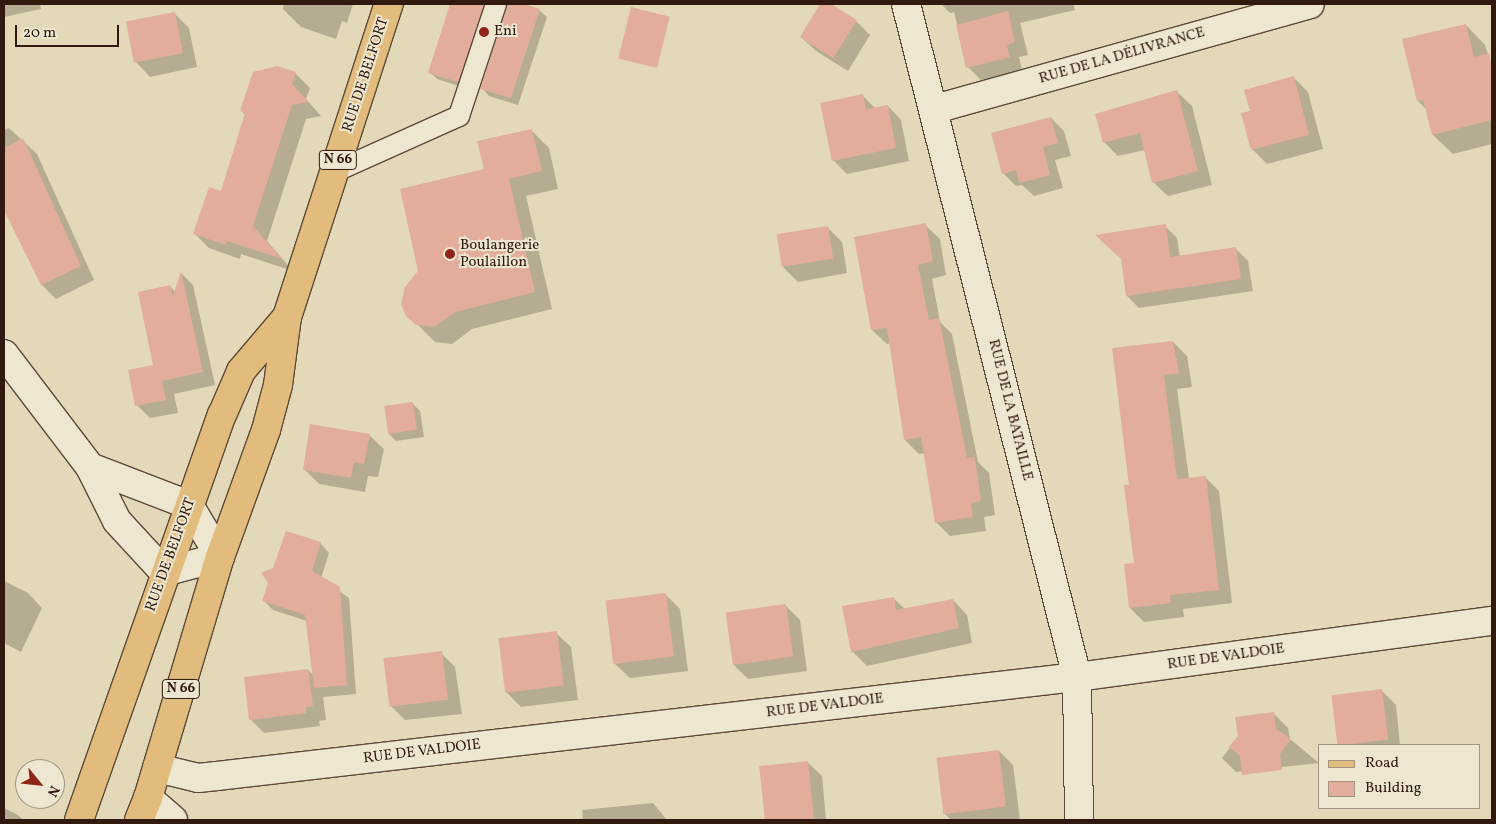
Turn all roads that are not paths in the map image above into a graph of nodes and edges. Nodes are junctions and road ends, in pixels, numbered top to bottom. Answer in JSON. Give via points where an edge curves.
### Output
{"nodes":[{"id":1,"x":389,"y":4,"type":"edge"},
{"id":2,"x":496,"y":4,"type":"edge"},
{"id":3,"x":906,"y":4,"type":"edge"},
{"id":4,"x":1310,"y":4,"type":"edge"},
{"id":5,"x":1279,"y":7,"type":"edge"},
{"id":6,"x":935,"y":109,"type":"junction"},
{"id":7,"x":334,"y":172,"type":"junction"},
{"id":8,"x":287,"y":317,"type":"junction"},
{"id":9,"x":4,"y":354,"type":"edge"},
{"id":10,"x":90,"y":466,"type":"junction"},
{"id":11,"x":189,"y":506,"type":"junction"},
{"id":12,"x":220,"y":557,"type":"junction"},
{"id":13,"x":164,"y":572,"type":"junction"},
{"id":14,"x":1492,"y":621,"type":"edge"},
{"id":15,"x":1077,"y":677,"type":"junction"},
{"id":16,"x":156,"y":768,"type":"junction"},
{"id":17,"x":144,"y":809,"type":"edge"},
{"id":18,"x":83,"y":816,"type":"edge"},
{"id":19,"x":173,"y":820,"type":"edge"},
{"id":20,"x":1079,"y":820,"type":"edge"}],
"edges":[{"from":1,"to":7,"type":"main road","name":"RUE DE BELFORT","number":"N 66"},
{"from":2,"to":7,"type":"lane","via":[[459,116]]},
{"from":3,"to":6,"type":"street","name":"RUE DE LA BATAILLE"},
{"from":4,"to":5,"type":"street","name":"RUE DE LA DÉLIVRANCE"},
{"from":5,"to":6,"type":"street","name":"RUE DE LA DÉLIVRANCE"},
{"from":6,"to":15,"type":"street","name":"RUE DE LA BATAILLE"},
{"from":7,"to":8,"type":"main road","name":"RUE DE BELFORT","number":"N 66"},
{"from":8,"to":11,"type":"main road","name":"RUE DE BELFORT","number":"N 66","via":[[241,371]]},
{"from":8,"to":12,"type":"main road","name":"RUE DE BELFORT","number":"N 66","via":[[278,385]]},
{"from":9,"to":10,"type":"street"},
{"from":10,"to":11,"type":"street"},
{"from":10,"to":13,"type":"street","via":[[117,521]]},
{"from":11,"to":12,"type":"street"},
{"from":11,"to":13,"type":"main road","name":"RUE DE BELFORT","number":"N 66"},
{"from":12,"to":13,"type":"street"},
{"from":12,"to":16,"type":"main road","name":"RUE DE BELFORT","number":"N 66"},
{"from":13,"to":18,"type":"main road","name":"RUE DE BELFORT","number":"N 66"},
{"from":14,"to":15,"type":"street","name":"RUE DE VALDOIE"},
{"from":15,"to":16,"type":"street","name":"RUE DE VALDOIE","via":[[198,778]]},
{"from":15,"to":20,"type":"street","name":"RUE DE LA BATAILLE"},
{"from":16,"to":17,"type":"main road","name":"RUE DE BELFORT","number":"N 66"},
{"from":17,"to":19,"type":"street","name":"RUE DE BELFORT"}]}
